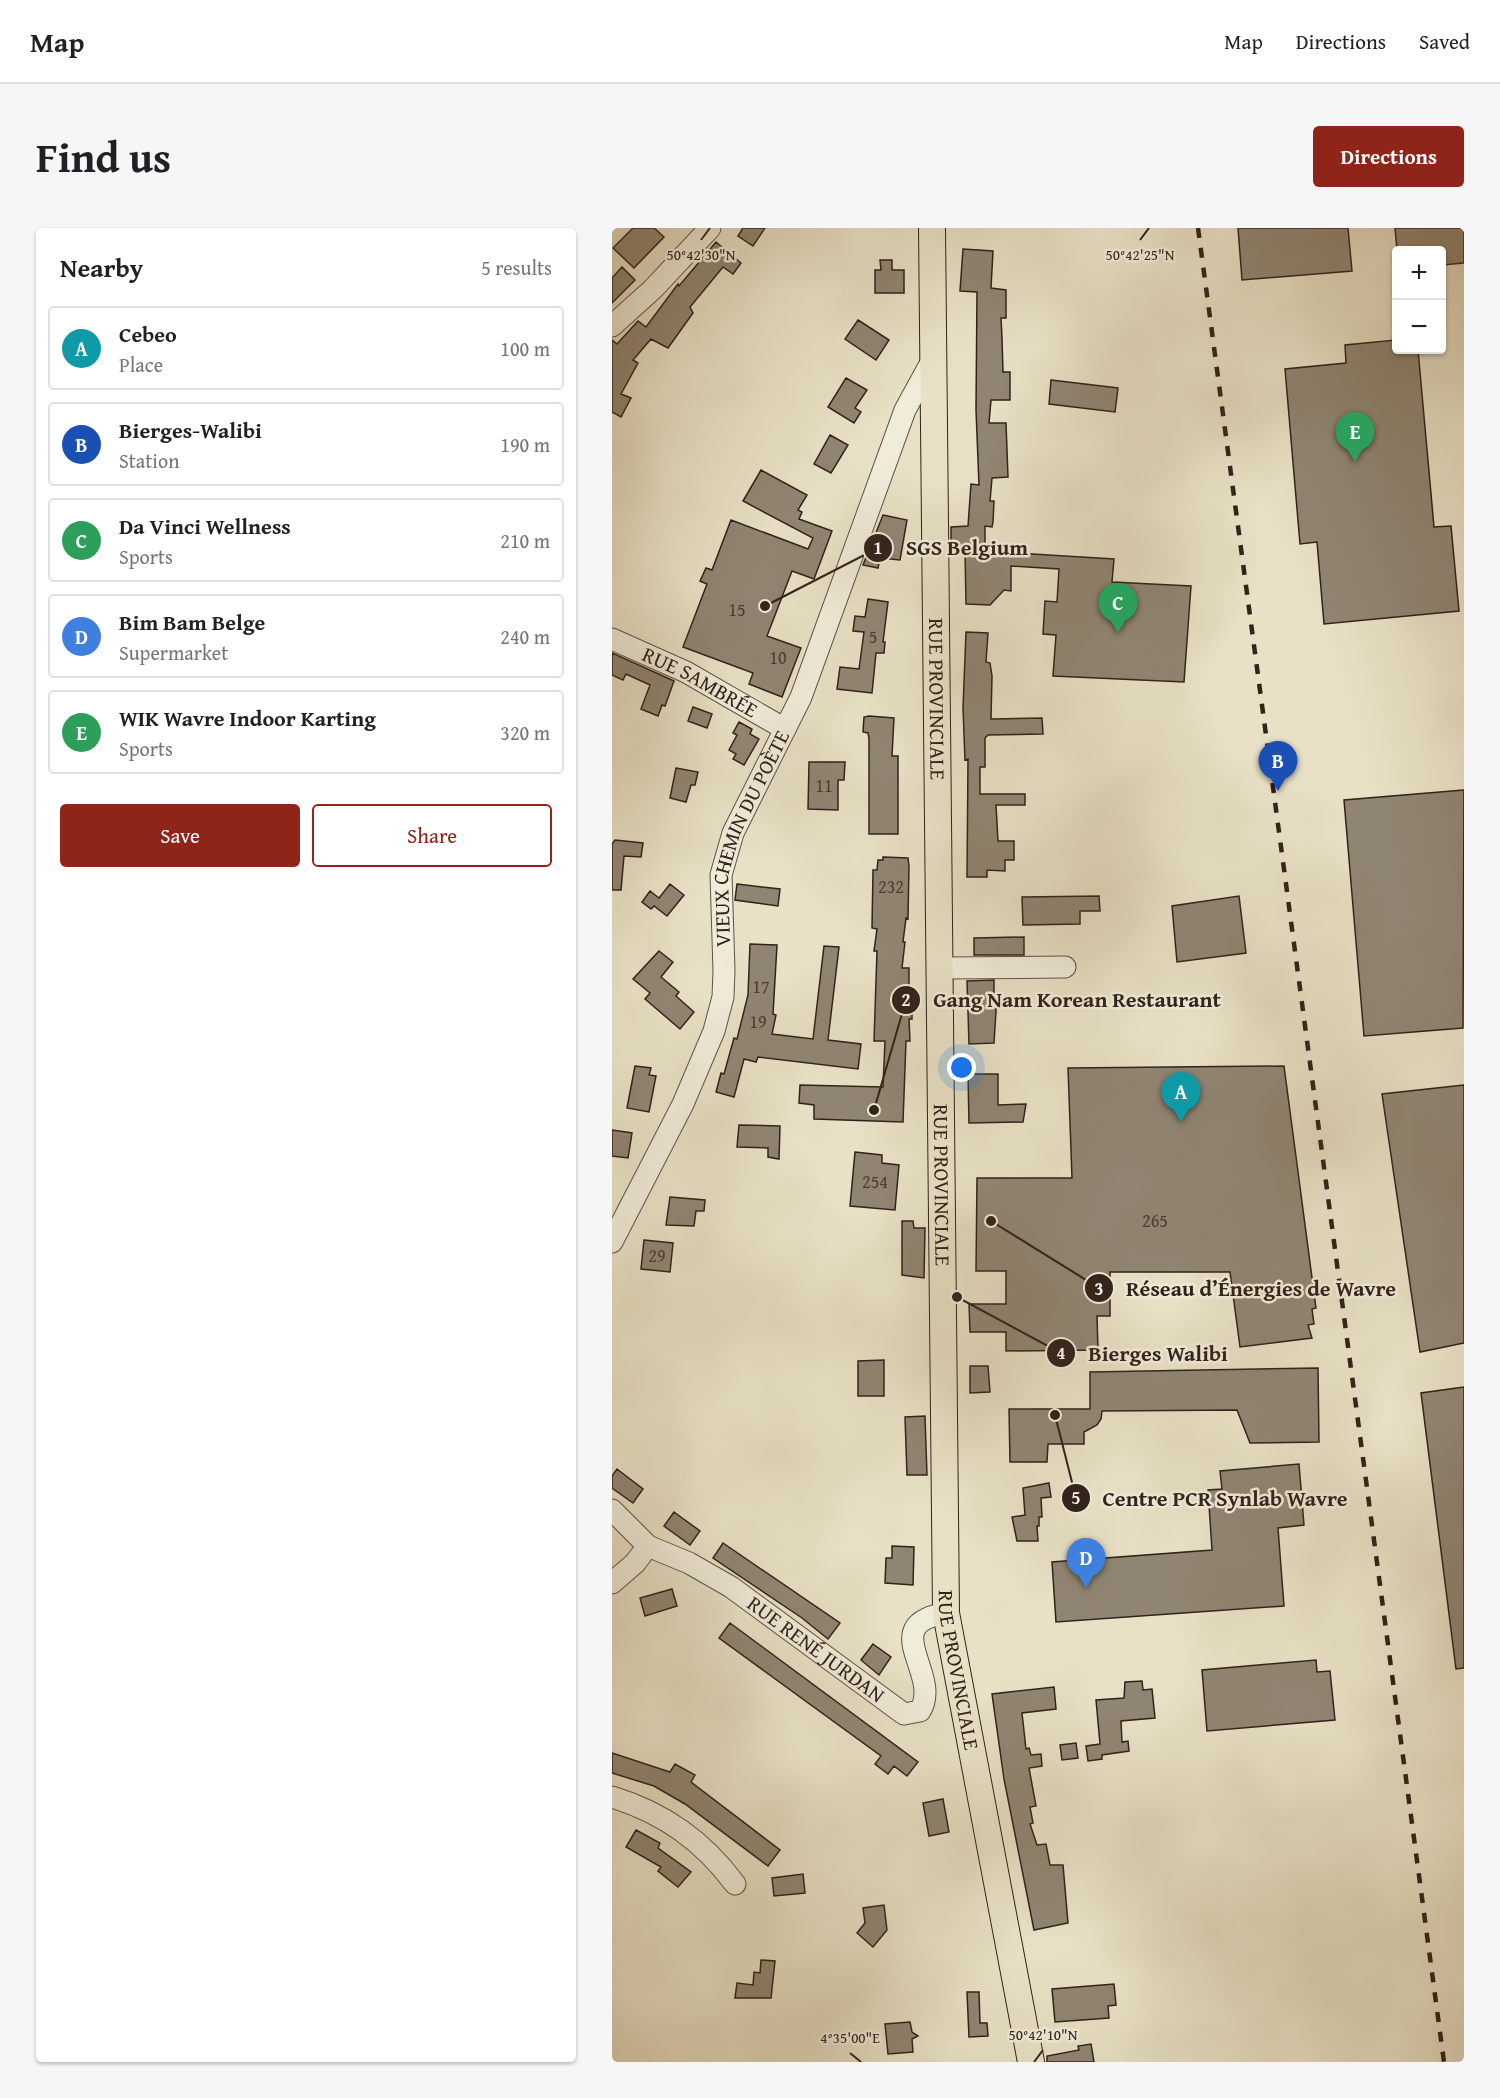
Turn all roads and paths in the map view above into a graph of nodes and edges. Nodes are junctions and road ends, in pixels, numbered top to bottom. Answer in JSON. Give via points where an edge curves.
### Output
{"nodes":[{"id":1,"x":710,"y":228,"type":"edge"},
{"id":2,"x":932,"y":228,"type":"edge"},
{"id":3,"x":612,"y":326,"type":"edge"},
{"id":4,"x":934,"y":356,"type":"junction"},
{"id":5,"x":934,"y":419,"type":"junction"},
{"id":6,"x":896,"y":434,"type":"junction"},
{"id":7,"x":612,"y":639,"type":"edge"},
{"id":8,"x":785,"y":729,"type":"junction"},
{"id":9,"x":1065,"y":967,"type":"dead end"},
{"id":10,"x":940,"y":968,"type":"junction"},
{"id":11,"x":612,"y":1242,"type":"edge"},
{"id":12,"x":612,"y":1510,"type":"edge"},
{"id":13,"x":648,"y":1545,"type":"junction"},
{"id":14,"x":612,"y":1583,"type":"edge"},
{"id":15,"x":946,"y":1613,"type":"junction"},
{"id":16,"x":612,"y":1797,"type":"edge"},
{"id":17,"x":735,"y":1884,"type":"dead end"},
{"id":18,"x":1031,"y":2062,"type":"edge"}],
"edges":[{"from":1,"to":3,"type":"street"},
{"from":2,"to":4,"type":"main road","name":"RUE PROVINCIALE"},
{"from":4,"to":5,"type":"main road","name":"RUE PROVINCIALE"},
{"from":4,"to":6,"type":"street"},
{"from":5,"to":6,"type":"street"},
{"from":5,"to":10,"type":"main road","name":"RUE PROVINCIALE"},
{"from":6,"to":8,"type":"street","name":"VIEUX CHEMIN DU POÈTE","via":[[801,697]]},
{"from":7,"to":8,"type":"street","name":"RUE SAMBRÉE","via":[[686,672]]},
{"from":8,"to":11,"type":"street","name":"VIEUX CHEMIN DU POÈTE","via":[[726,852],[721,875],[723,997],[714,1031],[683,1104]]},
{"from":9,"to":10,"type":"street"},
{"from":10,"to":15,"type":"main road","name":"RUE PROVINCIALE"},
{"from":12,"to":13,"type":"street","name":"RUE RENÉ JURDAN"},
{"from":13,"to":14,"type":"street"},
{"from":13,"to":15,"type":"street","name":"RUE RENÉ JURDAN","via":[[731,1587],[904,1714],[920,1711],[926,1701],[914,1649],[914,1628],[922,1619]]},
{"from":15,"to":18,"type":"main road","name":"RUE PROVINCIALE"},
{"from":16,"to":17,"type":"street","via":[[679,1827],[705,1848]]}]}
